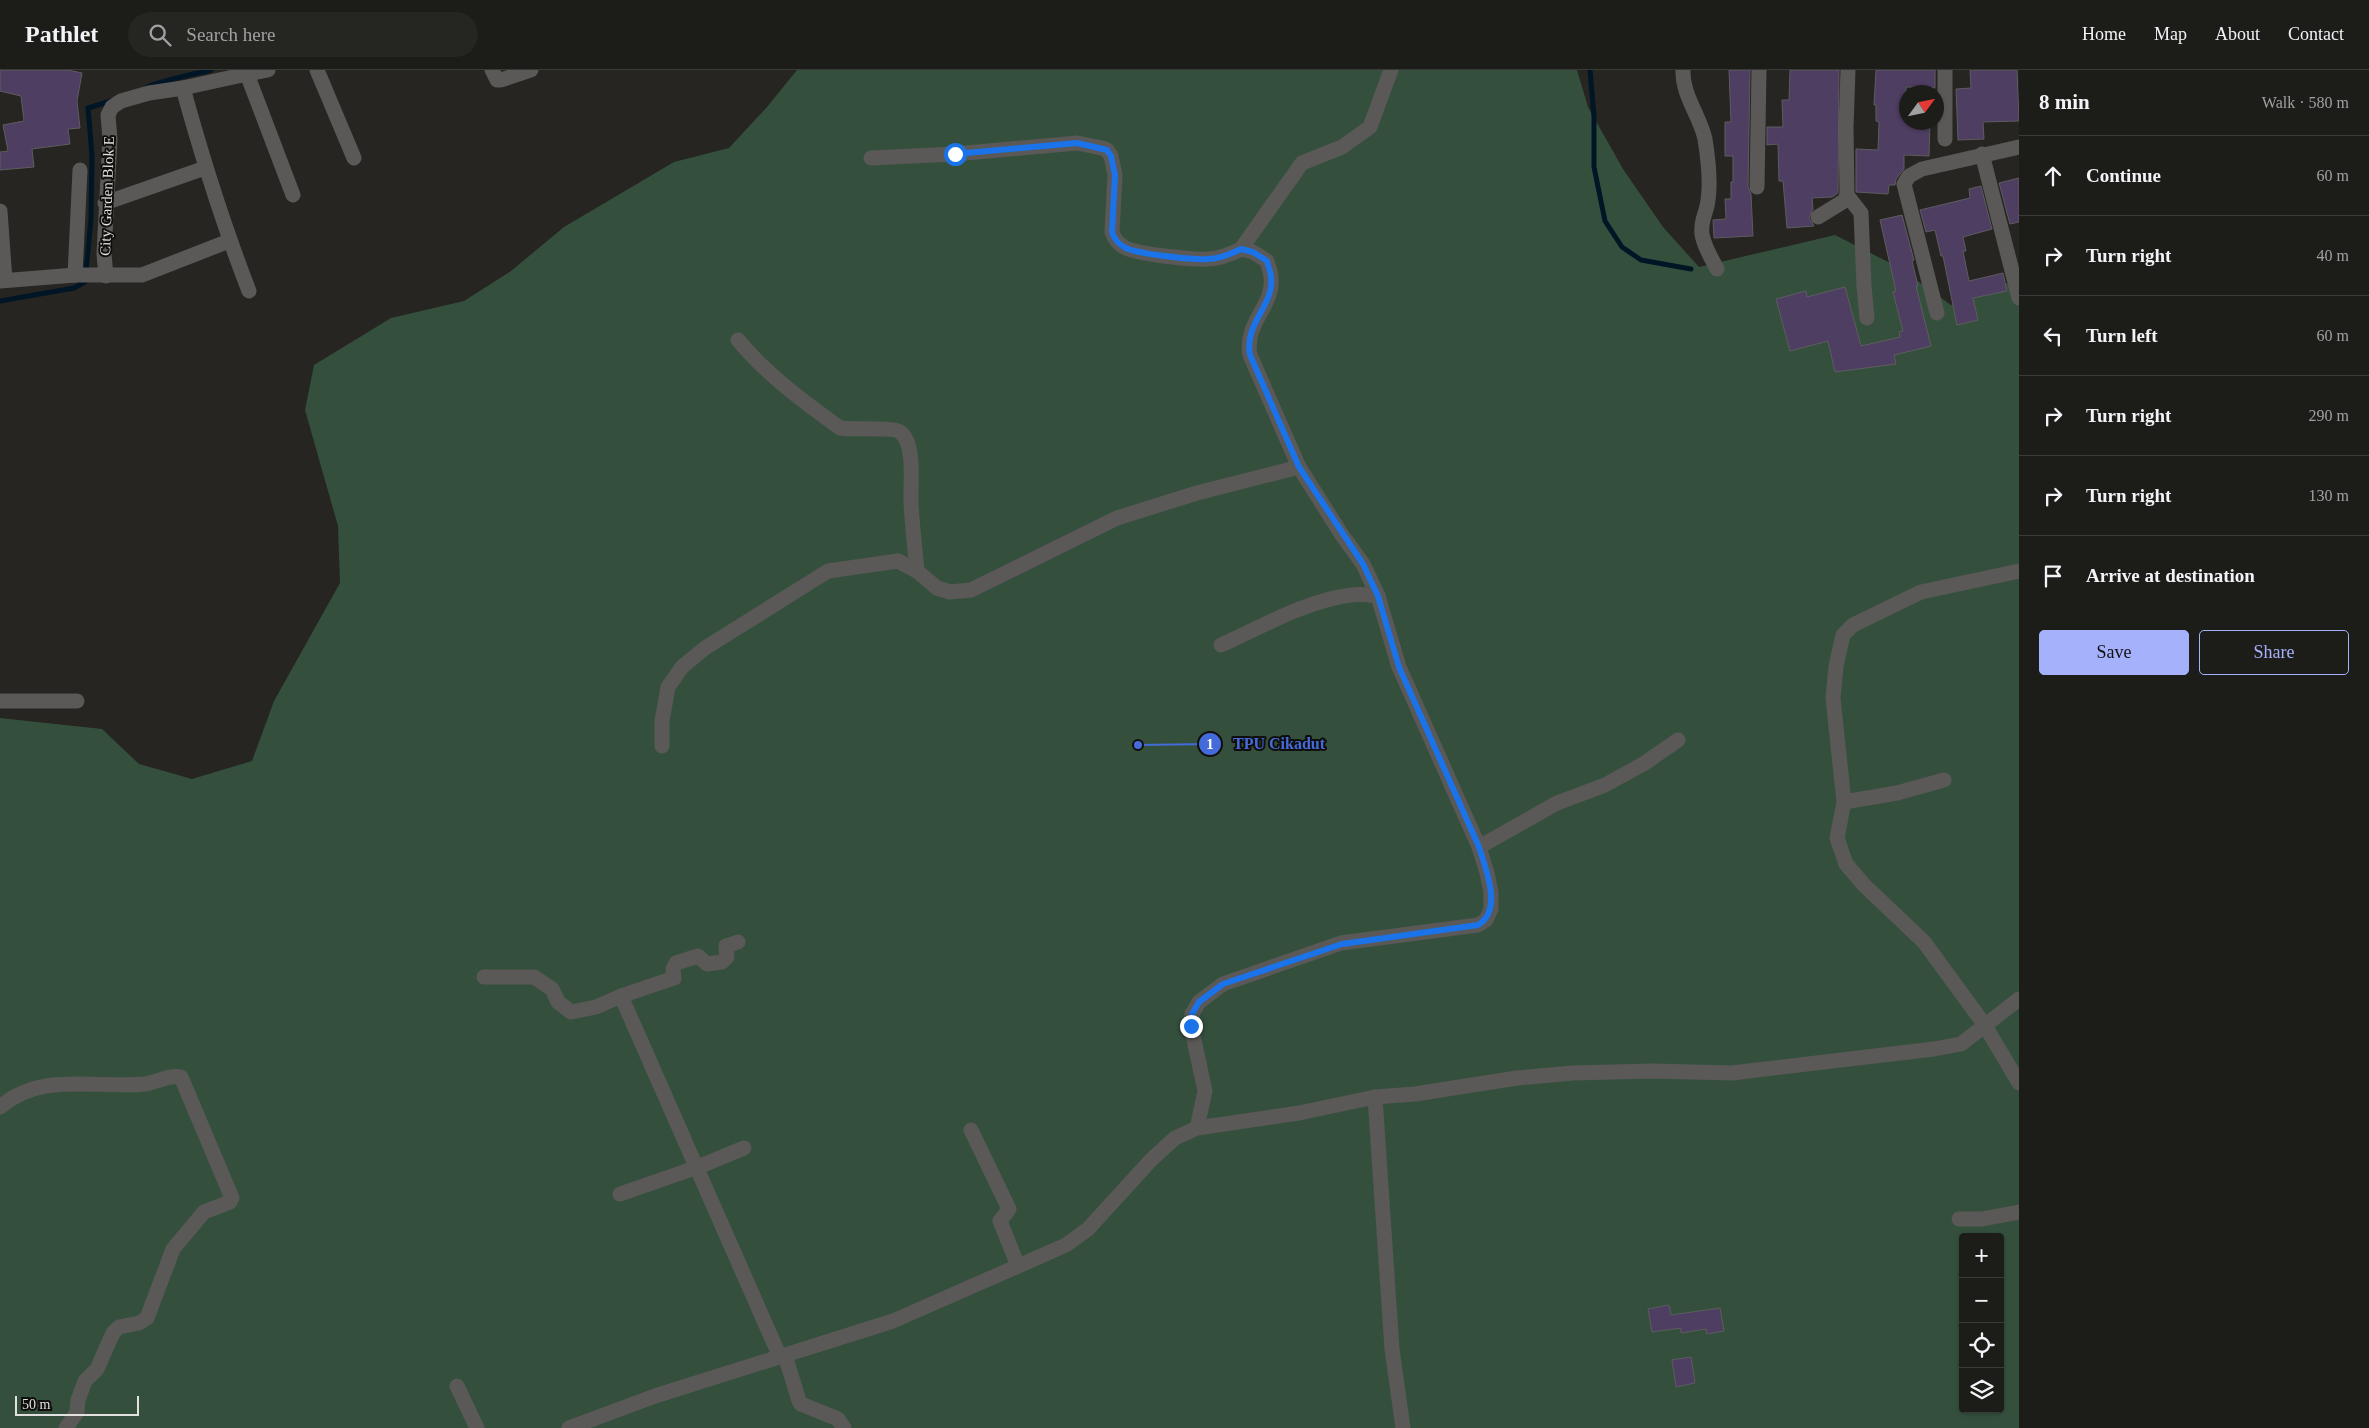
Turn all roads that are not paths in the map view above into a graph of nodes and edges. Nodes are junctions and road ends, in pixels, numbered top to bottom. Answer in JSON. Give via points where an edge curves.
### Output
{"nodes":[{"id":1,"x":268,"y":70,"type":"edge"},
{"id":2,"x":317,"y":70,"type":"edge"},
{"id":3,"x":492,"y":70,"type":"edge"},
{"id":4,"x":531,"y":70,"type":"edge"},
{"id":5,"x":1391,"y":70,"type":"edge"},
{"id":6,"x":1683,"y":70,"type":"edge"},
{"id":7,"x":1759,"y":70,"type":"edge"},
{"id":8,"x":1848,"y":70,"type":"edge"},
{"id":9,"x":1945,"y":70,"type":"edge"},
{"id":10,"x":247,"y":74,"type":"junction"},
{"id":11,"x":183,"y":88,"type":"junction"},
{"id":12,"x":1945,"y":139,"type":"dead end"},
{"id":13,"x":2019,"y":147,"type":"edge"},
{"id":14,"x":1982,"y":154,"type":"junction"},
{"id":15,"x":354,"y":158,"type":"dead end"},
{"id":16,"x":871,"y":158,"type":"dead end"},
{"id":17,"x":205,"y":168,"type":"junction"},
{"id":18,"x":80,"y":170,"type":"dead end"},
{"id":19,"x":1757,"y":187,"type":"dead end"},
{"id":20,"x":293,"y":194,"type":"dead end"},
{"id":21,"x":1847,"y":195,"type":"junction"},
{"id":22,"x":105,"y":202,"type":"junction"},
{"id":23,"x":0,"y":211,"type":"edge"},
{"id":24,"x":1818,"y":217,"type":"dead end"},
{"id":25,"x":229,"y":241,"type":"junction"},
{"id":26,"x":1241,"y":249,"type":"junction"},
{"id":27,"x":1717,"y":269,"type":"dead end"},
{"id":28,"x":75,"y":275,"type":"junction"},
{"id":29,"x":106,"y":276,"type":"junction"},
{"id":30,"x":2,"y":281,"type":"edge"},
{"id":31,"x":249,"y":291,"type":"dead end"},
{"id":32,"x":2019,"y":298,"type":"edge"},
{"id":33,"x":1937,"y":312,"type":"dead end"},
{"id":34,"x":1868,"y":318,"type":"dead end"},
{"id":35,"x":738,"y":340,"type":"dead end"},
{"id":36,"x":1299,"y":467,"type":"junction"},
{"id":37,"x":916,"y":571,"type":"junction"},
{"id":38,"x":2019,"y":571,"type":"edge"},
{"id":39,"x":1378,"y":596,"type":"junction"},
{"id":40,"x":1221,"y":645,"type":"dead end"},
{"id":41,"x":0,"y":702,"type":"edge"},
{"id":42,"x":77,"y":702,"type":"dead end"},
{"id":43,"x":1678,"y":740,"type":"dead end"},
{"id":44,"x":662,"y":746,"type":"dead end"},
{"id":45,"x":1944,"y":780,"type":"dead end"},
{"id":46,"x":1844,"y":802,"type":"junction"},
{"id":47,"x":1479,"y":847,"type":"junction"},
{"id":48,"x":738,"y":942,"type":"dead end"},
{"id":49,"x":484,"y":977,"type":"dead end"},
{"id":50,"x":622,"y":996,"type":"junction"},
{"id":51,"x":2019,"y":999,"type":"edge"},
{"id":52,"x":1984,"y":1024,"type":"junction"},
{"id":53,"x":2019,"y":1083,"type":"edge"},
{"id":54,"x":1375,"y":1097,"type":"junction"},
{"id":55,"x":0,"y":1107,"type":"edge"},
{"id":56,"x":1197,"y":1128,"type":"junction"},
{"id":57,"x":971,"y":1130,"type":"dead end"},
{"id":58,"x":744,"y":1148,"type":"dead end"},
{"id":59,"x":698,"y":1167,"type":"junction"},
{"id":60,"x":620,"y":1194,"type":"dead end"},
{"id":61,"x":2019,"y":1212,"type":"edge"},
{"id":62,"x":1959,"y":1219,"type":"dead end"},
{"id":63,"x":1018,"y":1266,"type":"junction"},
{"id":64,"x":783,"y":1356,"type":"junction"},
{"id":65,"x":457,"y":1386,"type":"dead end"},
{"id":66,"x":66,"y":1428,"type":"edge"},
{"id":67,"x":477,"y":1428,"type":"edge"},
{"id":68,"x":569,"y":1428,"type":"edge"},
{"id":69,"x":844,"y":1428,"type":"edge"},
{"id":70,"x":1403,"y":1428,"type":"edge"}],
"edges":[{"from":1,"to":10,"type":"street"},
{"from":2,"to":15,"type":"street"},
{"from":3,"to":4,"type":"street","via":[[497,80]]},
{"from":5,"to":26,"type":"street","via":[[1370,127],[1342,147],[1302,163]]},
{"from":6,"to":27,"type":"street","via":[[1689,99],[1704,138],[1709,179],[1702,232]]},
{"from":7,"to":19,"type":"street"},
{"from":8,"to":21,"type":"street"},
{"from":9,"to":12,"type":"street"},
{"from":10,"to":11,"type":"street"},
{"from":10,"to":20,"type":"street"},
{"from":11,"to":17,"type":"street"},
{"from":11,"to":22,"type":"street","name":"City Garden Blok E","via":[[149,93],[121,101],[112,108],[108,115],[110,139]]},
{"from":13,"to":14,"type":"street"},
{"from":14,"to":32,"type":"street"},
{"from":14,"to":33,"type":"street","via":[[1922,169],[1909,176],[1904,184]]},
{"from":16,"to":26,"type":"street","via":[[1077,143],[1102,148],[1111,156],[1115,175],[1112,232],[1114,239],[1125,248],[1208,259]]},
{"from":17,"to":22,"type":"street"},
{"from":17,"to":25,"type":"street"},
{"from":18,"to":28,"type":"street"},
{"from":21,"to":24,"type":"street","via":[[1844,201]]},
{"from":21,"to":34,"type":"street","via":[[1861,213]]},
{"from":22,"to":29,"type":"street","name":"City Garden Blok E"},
{"from":23,"to":30,"type":"street"},
{"from":25,"to":29,"type":"street","via":[[142,275]]},
{"from":25,"to":31,"type":"street"},
{"from":26,"to":36,"type":"street","via":[[1267,261],[1272,278],[1268,298],[1250,332],[1248,343],[1264,390]]},
{"from":28,"to":29,"type":"street"},
{"from":28,"to":30,"type":"street"},
{"from":35,"to":37,"type":"street","via":[[773,377],[840,428],[900,432],[906,440],[912,470]]},
{"from":36,"to":37,"type":"street","via":[[1117,518],[971,590],[950,592],[937,588]]},
{"from":36,"to":39,"type":"street","via":[[1363,564]]},
{"from":37,"to":44,"type":"street","via":[[898,561],[828,571],[705,648],[682,667],[668,687],[662,721]]},
{"from":38,"to":46,"type":"street","via":[[1921,592],[1853,625],[1843,635],[1833,698]]},
{"from":39,"to":40,"type":"street","via":[[1354,594],[1336,597],[1281,617]]},
{"from":39,"to":47,"type":"street","via":[[1399,667]]},
{"from":41,"to":42,"type":"street"},
{"from":43,"to":47,"type":"street","via":[[1613,781],[1557,803]]},
{"from":45,"to":46,"type":"street","via":[[1897,793]]},
{"from":46,"to":52,"type":"street","via":[[1837,838],[1846,864],[1924,942]]},
{"from":47,"to":56,"type":"street","via":[[1491,892],[1486,920],[1478,925],[1342,944],[1223,984],[1199,1002],[1192,1014],[1191,1026],[1205,1091]]},
{"from":48,"to":50,"type":"street","via":[[726,946],[727,957],[722,962],[707,964],[698,956],[676,963],[674,978]]},
{"from":49,"to":50,"type":"street","via":[[534,977],[552,989],[558,1002],[571,1012],[596,1007]]},
{"from":50,"to":59,"type":"street"},
{"from":51,"to":52,"type":"street"},
{"from":52,"to":53,"type":"street"},
{"from":52,"to":54,"type":"street","via":[[1961,1044],[1934,1049],[1732,1072],[1583,1072]]},
{"from":54,"to":56,"type":"street","via":[[1299,1113]]},
{"from":54,"to":70,"type":"street","via":[[1392,1339]]},
{"from":55,"to":66,"type":"street","via":[[37,1086],[145,1084],[181,1077],[232,1198],[230,1202],[204,1212],[173,1249],[147,1318],[119,1327],[112,1333],[97,1369],[85,1381],[77,1412]]},
{"from":56,"to":63,"type":"street","via":[[1175,1138],[1151,1160],[1088,1229],[1066,1245]]},
{"from":57,"to":63,"type":"street","via":[[1009,1209],[1000,1220]]},
{"from":58,"to":59,"type":"street"},
{"from":59,"to":60,"type":"street"},
{"from":59,"to":64,"type":"street"},
{"from":61,"to":62,"type":"street","via":[[1982,1219]]},
{"from":63,"to":64,"type":"street","via":[[893,1321]]},
{"from":64,"to":68,"type":"street","via":[[655,1396]]},
{"from":64,"to":69,"type":"street","via":[[801,1404],[838,1418]]},
{"from":65,"to":67,"type":"street"}]}
